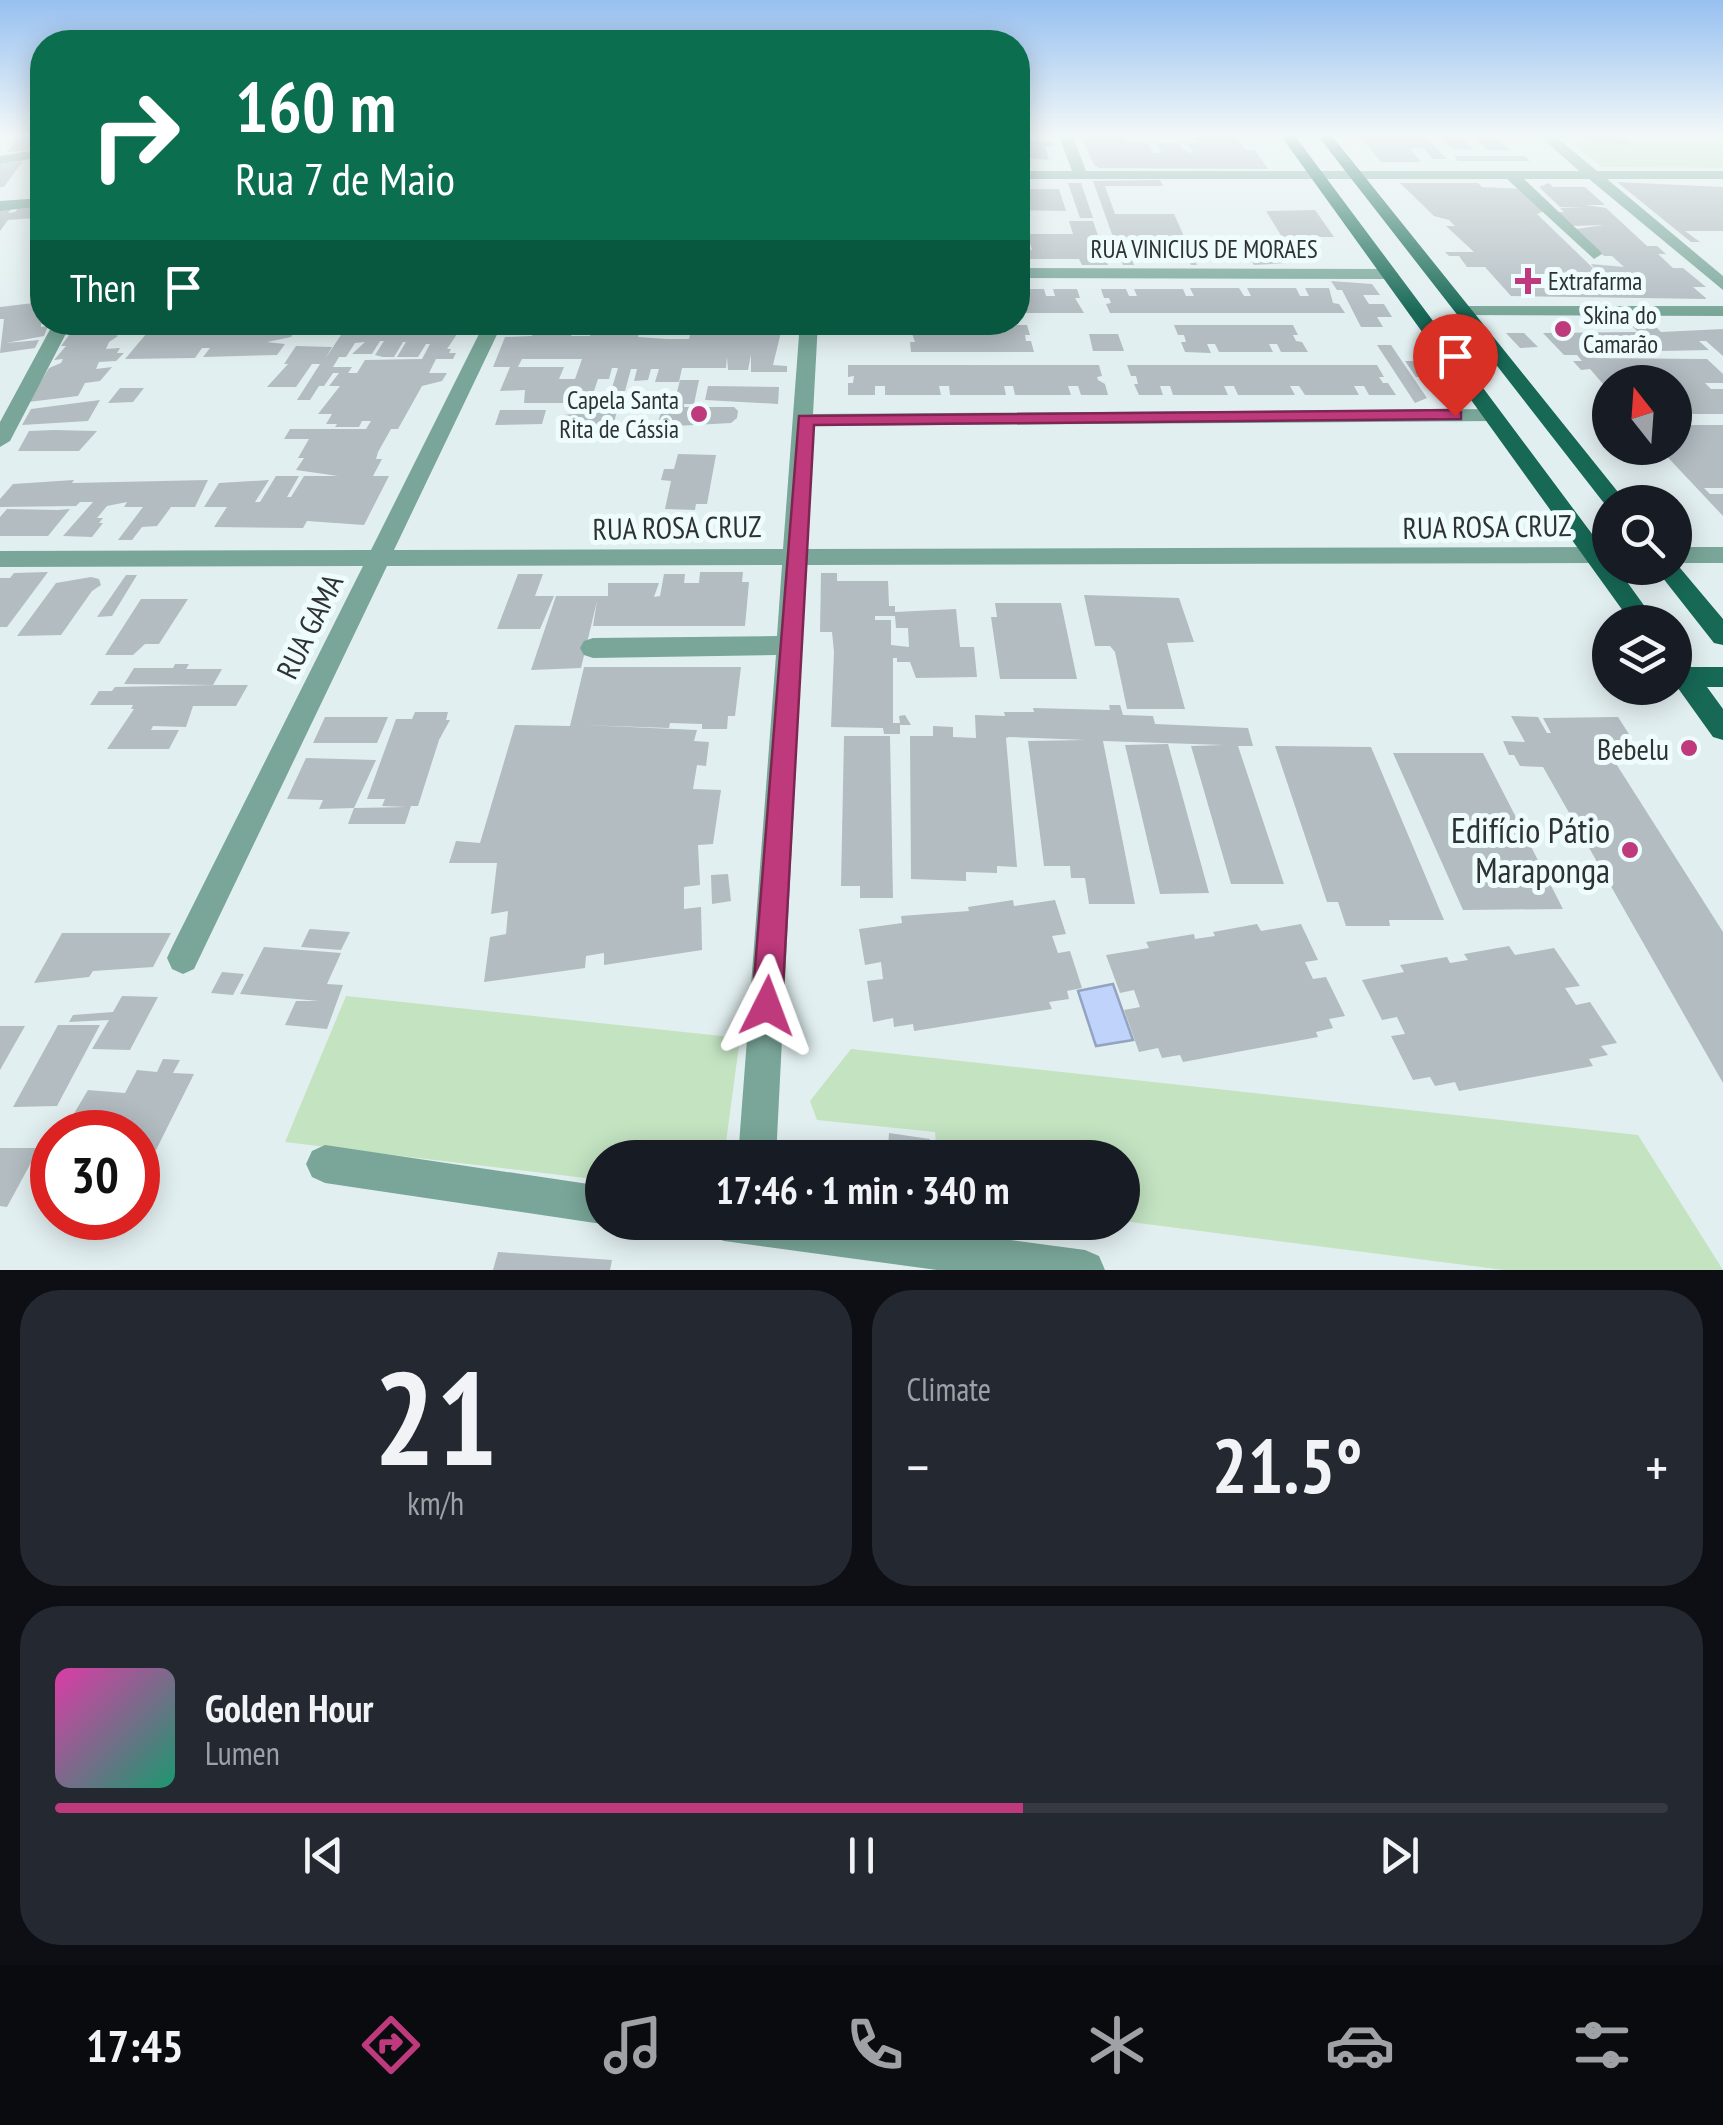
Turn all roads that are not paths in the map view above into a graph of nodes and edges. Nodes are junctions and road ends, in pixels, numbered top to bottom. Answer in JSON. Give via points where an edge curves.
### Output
{"nodes":[{"id":1,"x":1331,"y":195,"type":"edge"},
{"id":2,"x":1372,"y":195,"type":"edge"},
{"id":3,"x":1533,"y":195,"type":"edge"},
{"id":4,"x":1617,"y":195,"type":"edge"},
{"id":5,"x":30,"y":203,"type":"edge"},
{"id":6,"x":0,"y":206,"type":"edge"},
{"id":7,"x":1594,"y":254,"type":"dead end"},
{"id":8,"x":1030,"y":273,"type":"edge"},
{"id":9,"x":1390,"y":274,"type":"junction"},
{"id":10,"x":1723,"y":285,"type":"edge"},
{"id":11,"x":1723,"y":311,"type":"edge"},
{"id":12,"x":1463,"y":312,"type":"junction"},
{"id":13,"x":56,"y":335,"type":"edge"},
{"id":14,"x":488,"y":335,"type":"edge"},
{"id":15,"x":808,"y":335,"type":"edge"},
{"id":16,"x":1493,"y":415,"type":"junction"},
{"id":17,"x":805,"y":420,"type":"junction"},
{"id":18,"x":0,"y":440,"type":"edge"},
{"id":19,"x":1601,"y":485,"type":"edge"},
{"id":20,"x":1592,"y":552,"type":"edge"},
{"id":21,"x":1592,"y":555,"type":"edge"},
{"id":22,"x":1692,"y":555,"type":"edge"},
{"id":23,"x":1723,"y":555,"type":"edge"},
{"id":24,"x":795,"y":556,"type":"junction"},
{"id":25,"x":0,"y":560,"type":"edge"},
{"id":26,"x":378,"y":560,"type":"junction"},
{"id":27,"x":1681,"y":585,"type":"edge"},
{"id":28,"x":1723,"y":636,"type":"edge"},
{"id":29,"x":790,"y":645,"type":"junction"},
{"id":30,"x":592,"y":648,"type":"dead end"},
{"id":31,"x":1692,"y":673,"type":"edge"},
{"id":32,"x":1723,"y":677,"type":"edge"},
{"id":33,"x":1692,"y":688,"type":"edge"},
{"id":34,"x":1723,"y":729,"type":"edge"},
{"id":35,"x":183,"y":958,"type":"dead end"},
{"id":36,"x":759,"y":1140,"type":"edge"},
{"id":37,"x":325,"y":1164,"type":"dead end"},
{"id":38,"x":585,"y":1202,"type":"edge"},
{"id":39,"x":862,"y":1240,"type":"edge"},
{"id":40,"x":1084,"y":1270,"type":"edge"}],
"edges":[{"from":1,"to":9,"type":"main road"},
{"from":2,"to":12,"type":"main road"},
{"from":3,"to":7,"type":"street"},
{"from":4,"to":10,"type":"street"},
{"from":5,"to":6,"type":"street"},
{"from":8,"to":9,"type":"street","name":"RUA VINICIUS DE MORAES"},
{"from":9,"to":16,"type":"main road"},
{"from":11,"to":12,"type":"street"},
{"from":12,"to":19,"type":"main road"},
{"from":13,"to":18,"type":"street"},
{"from":14,"to":26,"type":"street","name":"RUA GAMA"},
{"from":15,"to":17,"type":"street"},
{"from":16,"to":17,"type":"street"},
{"from":16,"to":20,"type":"main road"},
{"from":17,"to":24,"type":"street"},
{"from":21,"to":24,"type":"street","name":"RUA ROSA CRUZ"},
{"from":22,"to":23,"type":"street"},
{"from":24,"to":26,"type":"street","name":"RUA ROSA CRUZ"},
{"from":24,"to":29,"type":"street"},
{"from":25,"to":26,"type":"street","name":"RUA ROSA CRUZ"},
{"from":26,"to":35,"type":"street","name":"RUA GAMA"},
{"from":27,"to":28,"type":"main road"},
{"from":29,"to":30,"type":"street"},
{"from":29,"to":36,"type":"street"},
{"from":31,"to":32,"type":"main road"},
{"from":33,"to":34,"type":"main road"},
{"from":37,"to":38,"type":"street"},
{"from":39,"to":40,"type":"street"}]}
